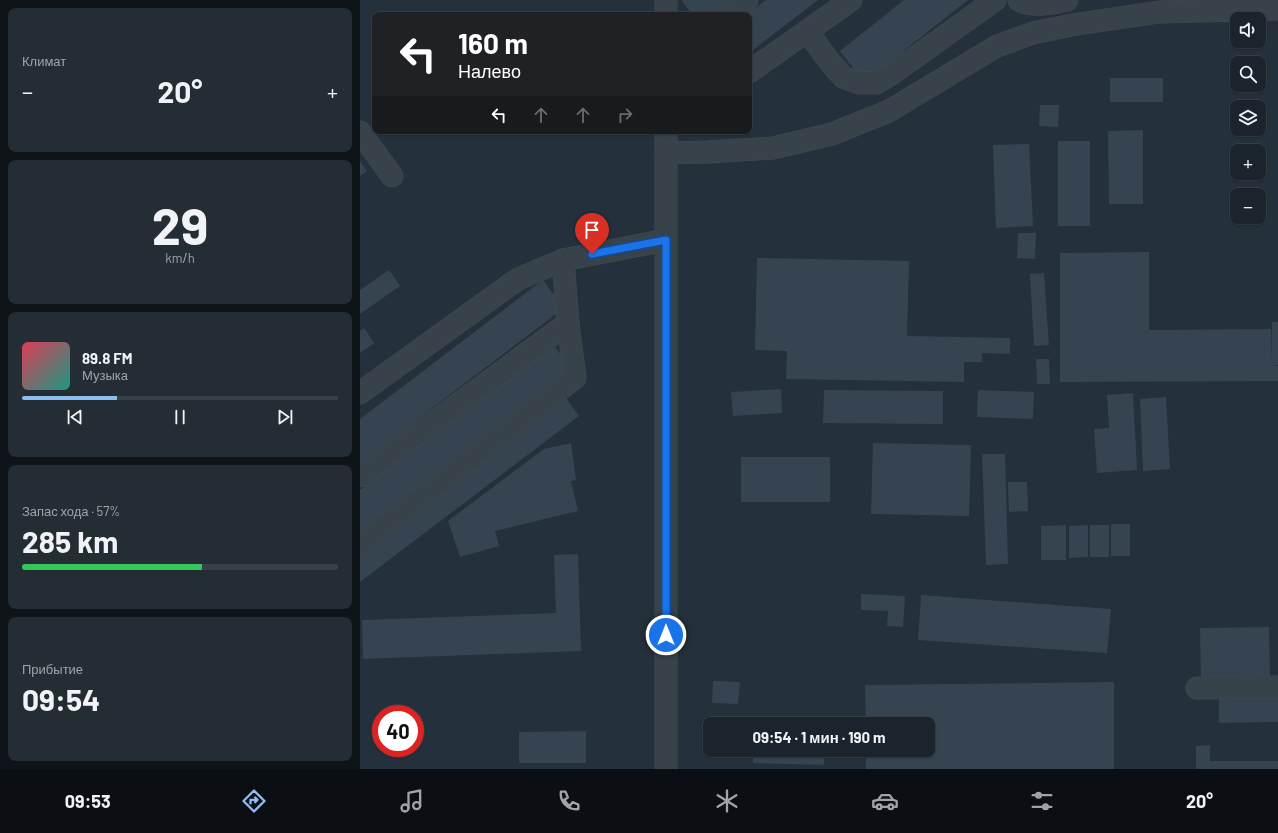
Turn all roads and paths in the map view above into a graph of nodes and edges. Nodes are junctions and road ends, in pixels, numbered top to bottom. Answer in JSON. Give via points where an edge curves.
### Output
{"nodes":[{"id":1,"x":666,"y":0,"type":"edge"},
{"id":2,"x":747,"y":0,"type":"edge"},
{"id":3,"x":850,"y":0,"type":"edge"},
{"id":4,"x":995,"y":0,"type":"edge"},
{"id":5,"x":1019,"y":0,"type":"edge"},
{"id":6,"x":1067,"y":0,"type":"edge"},
{"id":7,"x":1206,"y":6,"type":"edge"},
{"id":8,"x":1278,"y":9,"type":"edge"},
{"id":9,"x":666,"y":12,"type":"edge"},
{"id":10,"x":731,"y":12,"type":"edge"},
{"id":11,"x":807,"y":31,"type":"junction"},
{"id":12,"x":752,"y":70,"type":"edge"},
{"id":13,"x":360,"y":132,"type":"edge"},
{"id":14,"x":666,"y":134,"type":"edge"},
{"id":15,"x":666,"y":153,"type":"junction"},
{"id":16,"x":392,"y":176,"type":"dead end"},
{"id":17,"x":666,"y":240,"type":"junction"},
{"id":18,"x":563,"y":260,"type":"junction"},
{"id":19,"x":568,"y":322,"type":"junction"},
{"id":20,"x":360,"y":393,"type":"edge"},
{"id":21,"x":360,"y":476,"type":"edge"},
{"id":22,"x":360,"y":544,"type":"edge"},
{"id":23,"x":1278,"y":687,"type":"edge"},
{"id":24,"x":1197,"y":688,"type":"dead end"},
{"id":25,"x":666,"y":769,"type":"edge"}],
"edges":[{"from":1,"to":9,"type":"street"},
{"from":2,"to":10,"type":"street"},
{"from":3,"to":11,"type":"street"},
{"from":4,"to":11,"type":"street","via":[[893,73],[876,82],[859,84],[843,77]]},
{"from":5,"to":6,"type":"street","via":[[1037,4]]},
{"from":7,"to":8,"type":"street"},
{"from":7,"to":15,"type":"street","via":[[1033,33],[997,46],[889,111],[832,134],[773,148]]},
{"from":11,"to":12,"type":"street"},
{"from":13,"to":16,"type":"street"},
{"from":14,"to":15,"type":"street"},
{"from":15,"to":17,"type":"street"},
{"from":17,"to":18,"type":"street"},
{"from":17,"to":25,"type":"street"},
{"from":18,"to":19,"type":"street"},
{"from":18,"to":20,"type":"street","via":[[518,279]]},
{"from":19,"to":21,"type":"street"},
{"from":19,"to":22,"type":"street","via":[[575,378]]},
{"from":23,"to":24,"type":"street"}]}
